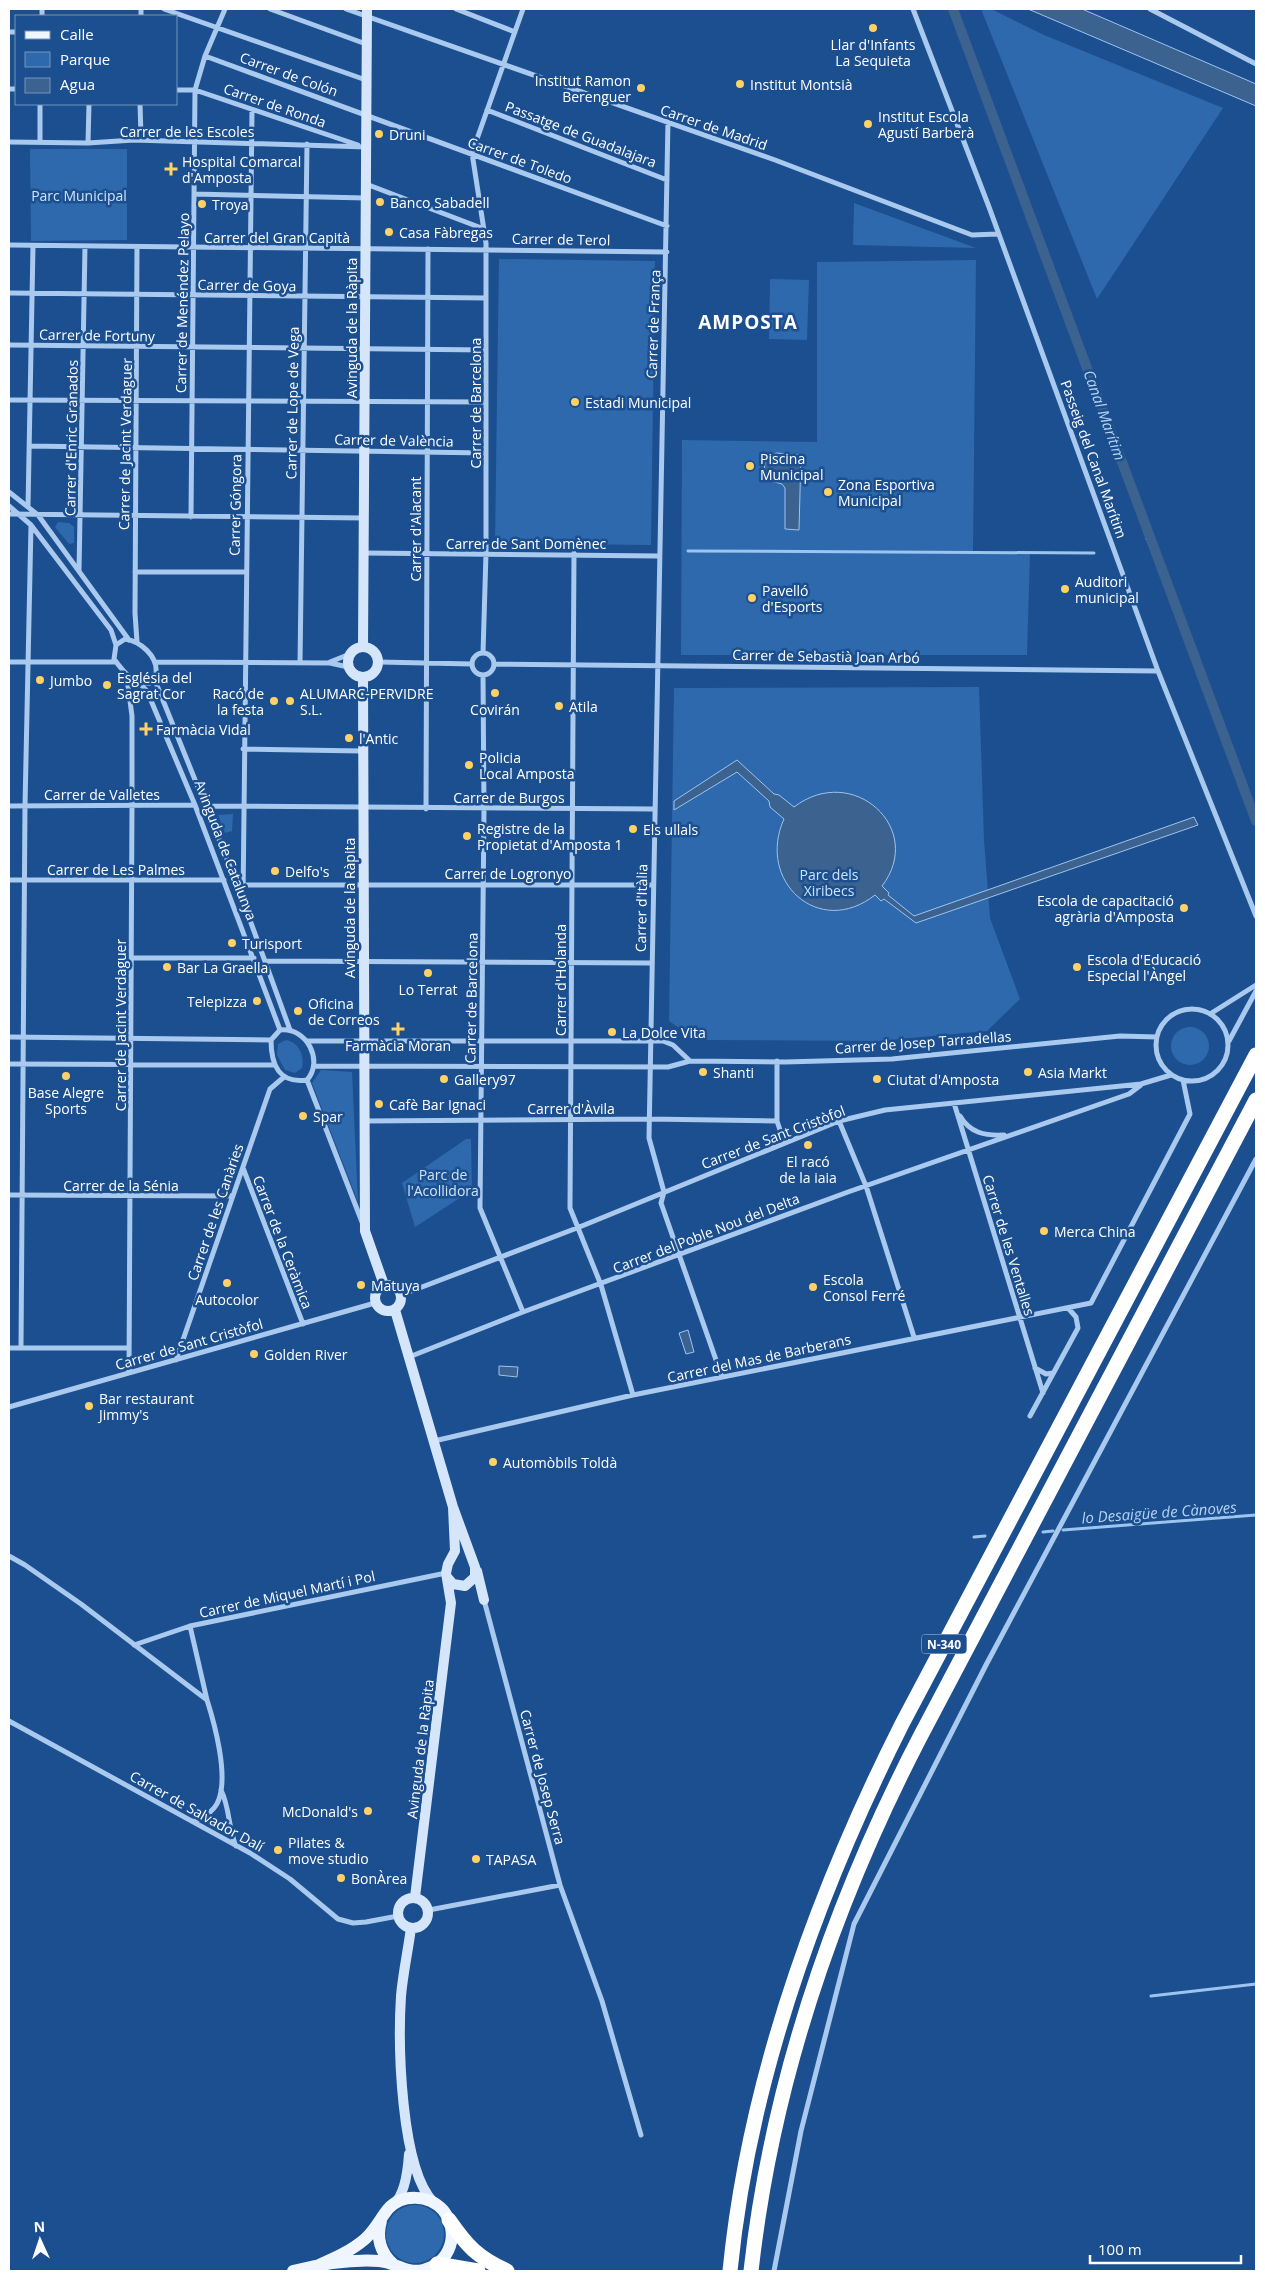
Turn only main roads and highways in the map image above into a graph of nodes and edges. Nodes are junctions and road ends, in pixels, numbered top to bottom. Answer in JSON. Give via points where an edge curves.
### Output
{"nodes":[{"id":1,"x":1256,"y":1054,"type":"edge"},
{"id":2,"x":1256,"y":1100,"type":"edge"},
{"id":3,"x":758,"y":2111,"type":"junction"},
{"id":4,"x":449,"y":2220,"type":"junction"},
{"id":5,"x":381,"y":2221,"type":"junction"},
{"id":6,"x":318,"y":2265,"type":"junction"},
{"id":7,"x":434,"y":2267,"type":"edge"},
{"id":8,"x":401,"y":2268,"type":"edge"},
{"id":9,"x":293,"y":2271,"type":"edge"},
{"id":10,"x":478,"y":2271,"type":"edge"},
{"id":11,"x":507,"y":2271,"type":"edge"},
{"id":12,"x":720,"y":2271,"type":"edge"},
{"id":13,"x":730,"y":2271,"type":"edge"},
{"id":14,"x":751,"y":2271,"type":"edge"}],
"edges":[{"from":1,"to":3,"type":"highway","number":"N-340","via":[[872,1784],[826,1889],[791,1987],[772,2048]]},
{"from":2,"to":14,"type":"highway","number":"N-340","via":[[924,1728],[868,1841],[811,1994],[793,2055],[762,2197]]},
{"from":3,"to":12,"type":"highway"},
{"from":3,"to":13,"type":"highway","number":"N-340","via":[[740,2193]]},
{"from":4,"to":5,"type":"main road","via":[[436,2204],[412,2198],[391,2207]]},
{"from":4,"to":7,"type":"main road","via":[[452,2241]]},
{"from":4,"to":11,"type":"highway","via":[[477,2255]]},
{"from":5,"to":6,"type":"main road","via":[[357,2246]]},
{"from":5,"to":8,"type":"main road","via":[[378,2234],[381,2247]]},
{"from":6,"to":8,"type":"main road","via":[[378,2261]]},
{"from":6,"to":9,"type":"main road"},
{"from":7,"to":8,"type":"main road","via":[[422,2271]]},
{"from":7,"to":10,"type":"highway"}]}
